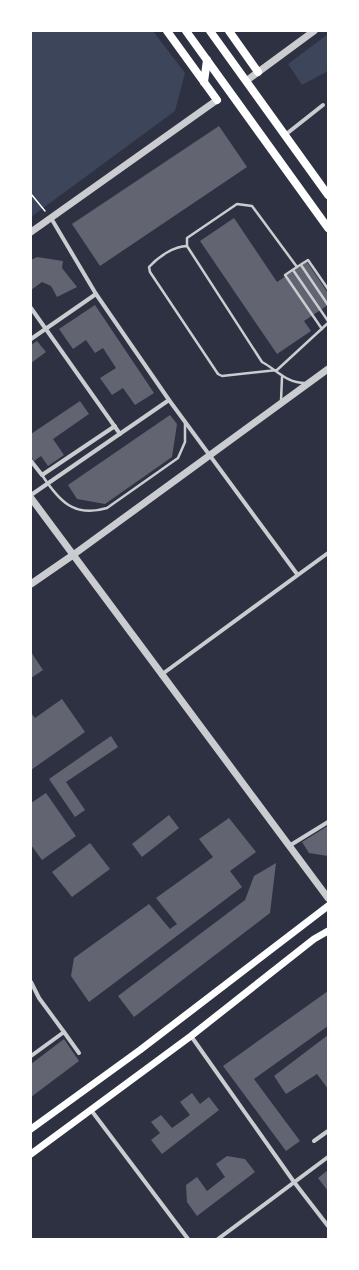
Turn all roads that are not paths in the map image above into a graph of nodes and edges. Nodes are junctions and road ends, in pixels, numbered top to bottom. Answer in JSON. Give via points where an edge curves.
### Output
{"nodes":[{"id":1,"x":167,"y":31,"type":"edge"},
{"id":2,"x":186,"y":31,"type":"edge"},
{"id":3,"x":210,"y":31,"type":"edge"},
{"id":4,"x":228,"y":31,"type":"edge"},
{"id":5,"x":314,"y":31,"type":"edge"},
{"id":6,"x":207,"y":60,"type":"junction"},
{"id":7,"x":258,"y":72,"type":"junction"},
{"id":8,"x":246,"y":81,"type":"junction"},
{"id":9,"x":204,"y":82,"type":"junction"},
{"id":10,"x":217,"y":100,"type":"joint"},
{"id":11,"x":323,"y":106,"type":"dead end"},
{"id":12,"x":285,"y":135,"type":"junction"},
{"id":13,"x":328,"y":195,"type":"edge"},
{"id":14,"x":51,"y":218,"type":"junction"},
{"id":15,"x":328,"y":228,"type":"edge"},
{"id":16,"x":31,"y":232,"type":"edge"},
{"id":17,"x":187,"y":246,"type":"junction"},
{"id":18,"x":301,"y":265,"type":"junction"},
{"id":19,"x":297,"y":267,"type":"junction"},
{"id":20,"x":293,"y":270,"type":"junction"},
{"id":21,"x":328,"y":289,"type":"edge"},
{"id":22,"x":96,"y":294,"type":"junction"},
{"id":23,"x":328,"y":305,"type":"edge"},
{"id":24,"x":31,"y":308,"type":"edge"},
{"id":25,"x":328,"y":322,"type":"edge"},
{"id":26,"x":46,"y":329,"type":"junction"},
{"id":27,"x":322,"y":329,"type":"junction"},
{"id":28,"x":31,"y":339,"type":"edge"},
{"id":29,"x":328,"y":369,"type":"edge"},
{"id":30,"x":277,"y":370,"type":"junction"},
{"id":31,"x":282,"y":377,"type":"junction"},
{"id":32,"x":309,"y":383,"type":"junction"},
{"id":33,"x":169,"y":400,"type":"junction"},
{"id":34,"x":281,"y":403,"type":"junction"},
{"id":35,"x":185,"y":422,"type":"junction"},
{"id":36,"x":115,"y":426,"type":"junction"},
{"id":37,"x":120,"y":434,"type":"junction"},
{"id":38,"x":209,"y":456,"type":"junction"},
{"id":39,"x":31,"y":461,"type":"edge"},
{"id":40,"x":42,"y":475,"type":"junction"},
{"id":41,"x":47,"y":483,"type":"junction"},
{"id":42,"x":31,"y":496,"type":"edge"},
{"id":43,"x":328,"y":553,"type":"edge"},
{"id":44,"x":73,"y":555,"type":"junction"},
{"id":45,"x":298,"y":574,"type":"junction"},
{"id":46,"x":31,"y":584,"type":"edge"},
{"id":47,"x":161,"y":675,"type":"junction"},
{"id":48,"x":328,"y":822,"type":"edge"},
{"id":49,"x":289,"y":846,"type":"junction"},
{"id":50,"x":328,"y":898,"type":"edge"},
{"id":51,"x":328,"y":906,"type":"edge"},
{"id":52,"x":328,"y":931,"type":"edge"},
{"id":53,"x":31,"y":982,"type":"edge"},
{"id":54,"x":64,"y":1032,"type":"junction"},
{"id":55,"x":191,"y":1036,"type":"junction"},
{"id":56,"x":79,"y":1053,"type":"dead end"},
{"id":57,"x":31,"y":1056,"type":"edge"},
{"id":58,"x":91,"y":1110,"type":"junction"},
{"id":59,"x":31,"y":1129,"type":"edge"},
{"id":60,"x":328,"y":1131,"type":"edge"},
{"id":61,"x":314,"y":1141,"type":"dead end"},
{"id":62,"x":31,"y":1154,"type":"edge"},
{"id":63,"x":328,"y":1157,"type":"edge"},
{"id":64,"x":294,"y":1182,"type":"junction"},
{"id":65,"x":328,"y":1226,"type":"edge"},
{"id":66,"x":188,"y":1239,"type":"edge"},
{"id":67,"x":218,"y":1239,"type":"edge"}],
"edges":[{"from":1,"to":9,"type":"main road"},
{"from":2,"to":6,"type":"main road"},
{"from":3,"to":8,"type":"main road"},
{"from":4,"to":7,"type":"main road"},
{"from":5,"to":7,"type":"street"},
{"from":6,"to":9,"type":"main road"},
{"from":6,"to":15,"type":"main road"},
{"from":7,"to":8,"type":"street"},
{"from":8,"to":12,"type":"main road"},
{"from":9,"to":10,"type":"main road"},
{"from":10,"to":14,"type":"street"},
{"from":11,"to":12,"type":"street"},
{"from":12,"to":13,"type":"main road"},
{"from":14,"to":16,"type":"street"},
{"from":14,"to":22,"type":"street"},
{"from":17,"to":19,"type":"lane","via":[[187,238],[237,204],[252,206]]},
{"from":17,"to":30,"type":"lane","via":[[262,362]]},
{"from":17,"to":30,"type":"lane","via":[[180,246],[153,262],[149,267],[150,272],[218,374],[227,376]]},
{"from":18,"to":19,"type":"lane"},
{"from":18,"to":21,"type":"lane","via":[[308,260]]},
{"from":18,"to":23,"type":"lane"},
{"from":19,"to":20,"type":"lane"},
{"from":20,"to":25,"type":"lane"},
{"from":20,"to":27,"type":"lane","via":[[285,275]]},
{"from":22,"to":26,"type":"street"},
{"from":22,"to":33,"type":"street"},
{"from":24,"to":26,"type":"street"},
{"from":25,"to":27,"type":"lane"},
{"from":26,"to":28,"type":"street"},
{"from":26,"to":36,"type":"street"},
{"from":27,"to":30,"type":"lane"},
{"from":29,"to":32,"type":"street"},
{"from":30,"to":31,"type":"lane"},
{"from":31,"to":32,"type":"lane"},
{"from":31,"to":34,"type":"lane"},
{"from":32,"to":34,"type":"street"},
{"from":33,"to":35,"type":"street"},
{"from":33,"to":37,"type":"street"},
{"from":34,"to":38,"type":"street"},
{"from":35,"to":38,"type":"street"},
{"from":35,"to":41,"type":"lane","via":[[184,442],[178,458],[107,508],[94,512],[69,506],[55,495]]},
{"from":36,"to":37,"type":"street"},
{"from":36,"to":40,"type":"street"},
{"from":37,"to":41,"type":"street"},
{"from":38,"to":44,"type":"street"},
{"from":38,"to":45,"type":"street"},
{"from":39,"to":40,"type":"street"},
{"from":40,"to":41,"type":"lane"},
{"from":41,"to":42,"type":"street"},
{"from":42,"to":44,"type":"street"},
{"from":43,"to":45,"type":"street"},
{"from":44,"to":46,"type":"street"},
{"from":44,"to":47,"type":"street"},
{"from":45,"to":47,"type":"street"},
{"from":47,"to":49,"type":"street"},
{"from":48,"to":49,"type":"street"},
{"from":49,"to":50,"type":"street"},
{"from":51,"to":59,"type":"main road","via":[[147,1046]]},
{"from":52,"to":55,"type":"main road","via":[[314,939]]},
{"from":53,"to":54,"type":"street","via":[[39,998]]},
{"from":54,"to":56,"type":"street"},
{"from":54,"to":57,"type":"street"},
{"from":55,"to":58,"type":"main road"},
{"from":55,"to":64,"type":"street"},
{"from":58,"to":62,"type":"main road"},
{"from":58,"to":66,"type":"street"},
{"from":60,"to":61,"type":"street"},
{"from":63,"to":64,"type":"street"},
{"from":64,"to":65,"type":"street"},
{"from":64,"to":67,"type":"street"}]}
